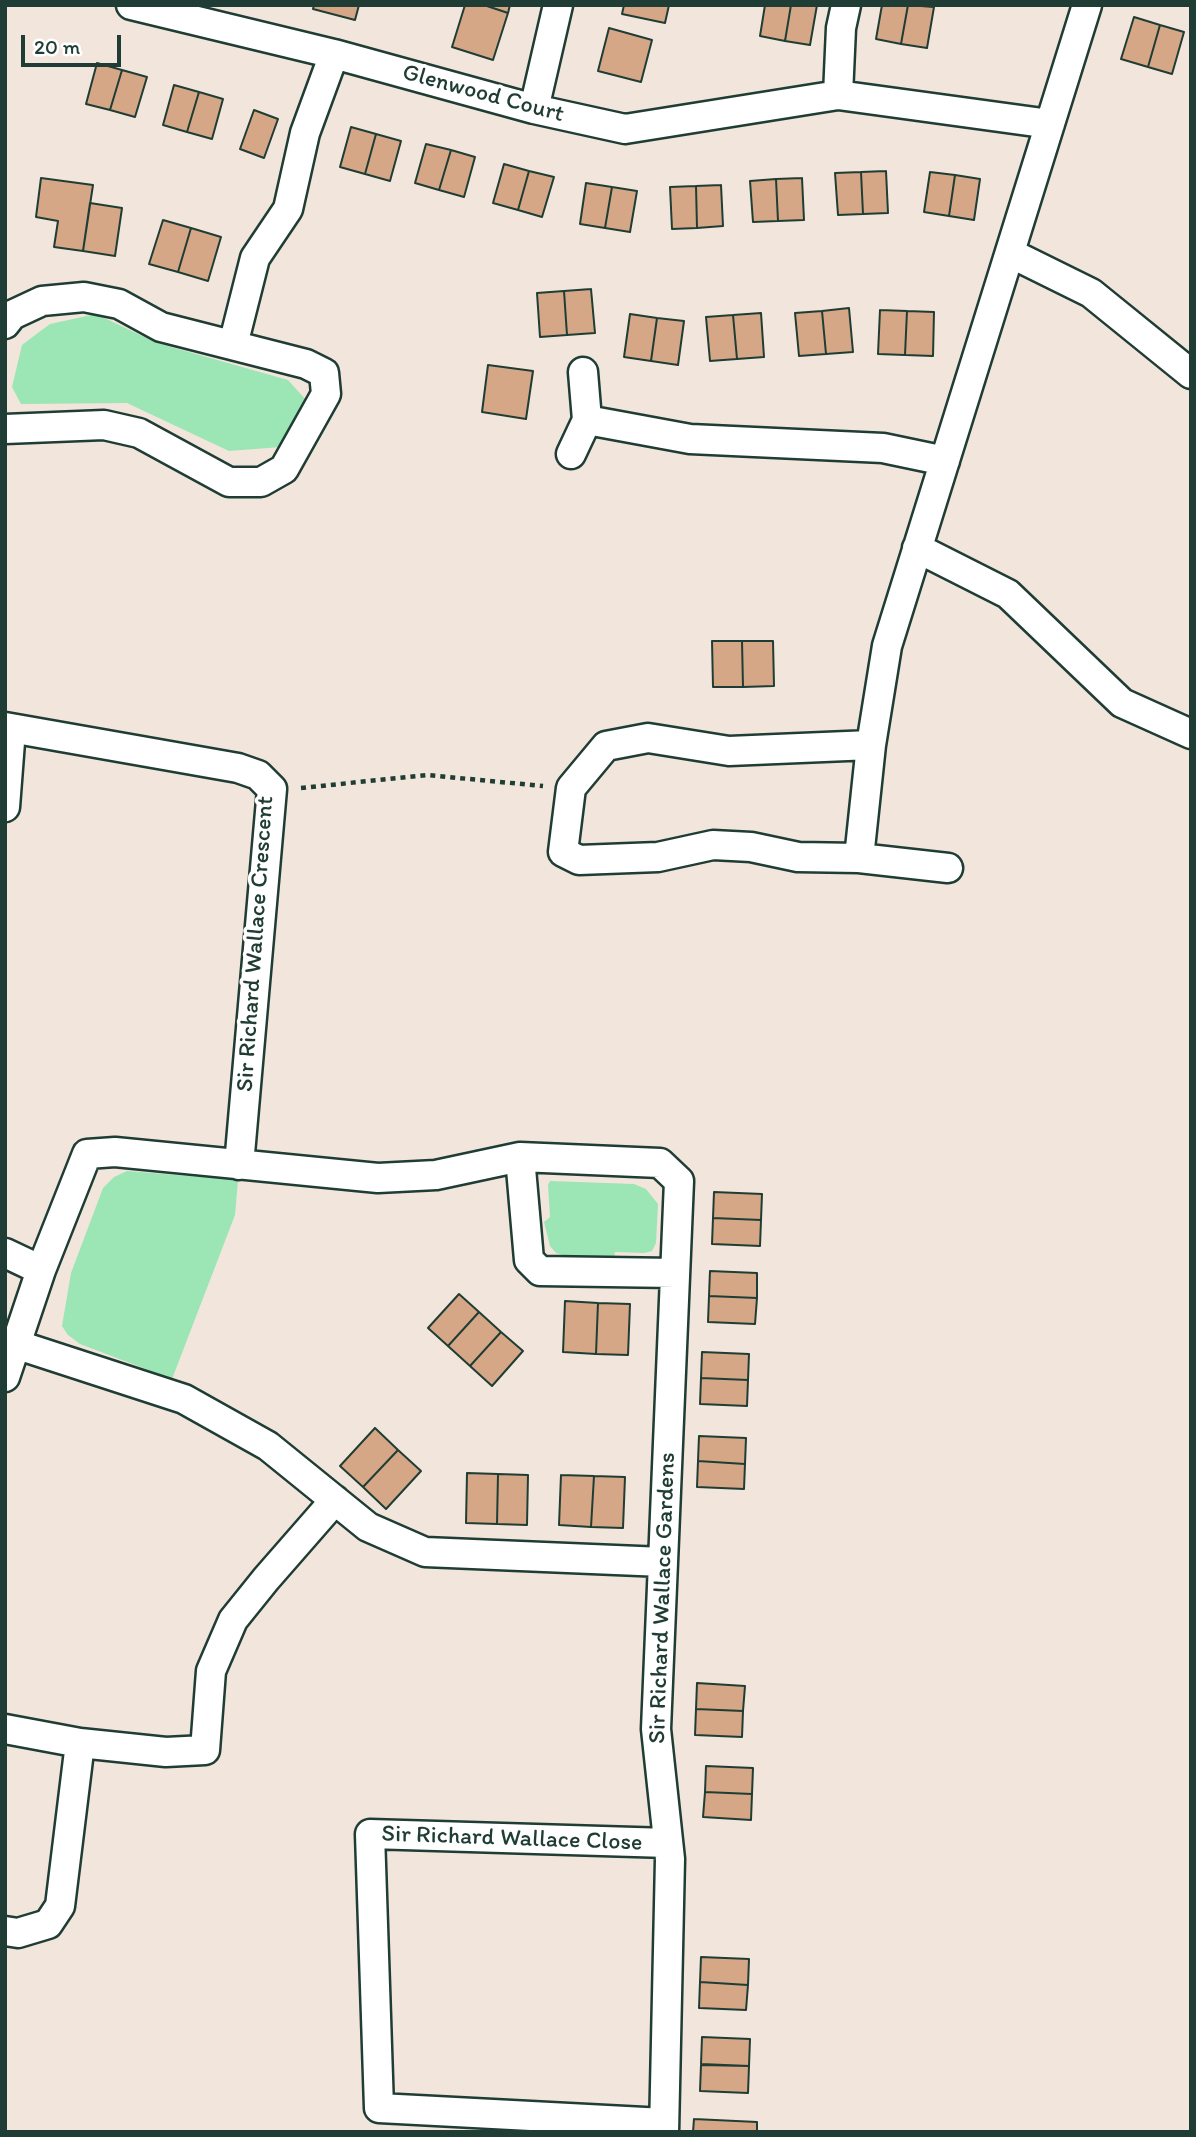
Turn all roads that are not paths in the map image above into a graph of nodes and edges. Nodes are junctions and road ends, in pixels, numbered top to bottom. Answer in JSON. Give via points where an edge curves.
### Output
{"nodes":[{"id":1,"x":131,"y":5,"type":"edge"},
{"id":2,"x":558,"y":5,"type":"edge"},
{"id":3,"x":846,"y":5,"type":"edge"},
{"id":4,"x":1087,"y":5,"type":"edge"},
{"id":5,"x":244,"y":18,"type":"edge"},
{"id":6,"x":334,"y":54,"type":"junction"},
{"id":7,"x":838,"y":94,"type":"junction"},
{"id":8,"x":534,"y":109,"type":"junction"},
{"id":9,"x":1050,"y":124,"type":"junction"},
{"id":10,"x":1010,"y":253,"type":"junction"},
{"id":11,"x":5,"y":324,"type":"edge"},
{"id":12,"x":233,"y":345,"type":"junction"},
{"id":13,"x":583,"y":372,"type":"dead end"},
{"id":14,"x":1191,"y":374,"type":"edge"},
{"id":15,"x":587,"y":420,"type":"junction"},
{"id":16,"x":5,"y":429,"type":"edge"},
{"id":17,"x":571,"y":454,"type":"dead end"},
{"id":18,"x":945,"y":461,"type":"junction"},
{"id":19,"x":917,"y":548,"type":"junction"},
{"id":20,"x":8,"y":728,"type":"edge"},
{"id":21,"x":1191,"y":734,"type":"edge"},
{"id":22,"x":871,"y":745,"type":"junction"},
{"id":23,"x":5,"y":807,"type":"edge"},
{"id":24,"x":859,"y":858,"type":"junction"},
{"id":25,"x":948,"y":868,"type":"dead end"},
{"id":26,"x":520,"y":1157,"type":"junction"},
{"id":27,"x":239,"y":1165,"type":"junction"},
{"id":28,"x":5,"y":1253,"type":"edge"},
{"id":29,"x":41,"y":1270,"type":"junction"},
{"id":30,"x":675,"y":1273,"type":"junction"},
{"id":31,"x":18,"y":1345,"type":"junction"},
{"id":32,"x":5,"y":1377,"type":"edge"},
{"id":33,"x":335,"y":1500,"type":"junction"},
{"id":34,"x":663,"y":1562,"type":"junction"},
{"id":35,"x":5,"y":1729,"type":"edge"},
{"id":36,"x":80,"y":1743,"type":"junction"},
{"id":37,"x":668,"y":1843,"type":"junction"},
{"id":38,"x":5,"y":1931,"type":"edge"},
{"id":39,"x":664,"y":2127,"type":"edge"}],
"edges":[{"from":1,"to":5,"type":"street","name":"Glenwood Court"},
{"from":2,"to":8,"type":"street"},
{"from":3,"to":7,"type":"street"},
{"from":4,"to":9,"type":"street"},
{"from":5,"to":6,"type":"street","name":"Glenwood Court"},
{"from":6,"to":8,"type":"street","name":"Glenwood Court"},
{"from":6,"to":12,"type":"street","via":[[305,133],[288,209],[255,258]]},
{"from":7,"to":8,"type":"street","name":"Glenwood Court","via":[[625,129]]},
{"from":7,"to":9,"type":"street","name":"Glenwood Court"},
{"from":9,"to":10,"type":"street"},
{"from":10,"to":14,"type":"street","via":[[1091,293]]},
{"from":10,"to":18,"type":"street"},
{"from":11,"to":12,"type":"street","via":[[12,315],[42,301],[84,297],[119,304],[161,327]]},
{"from":12,"to":16,"type":"street","via":[[324,373],[326,394],[284,469],[261,482],[229,482],[139,433],[104,425]]},
{"from":13,"to":15,"type":"street"},
{"from":15,"to":17,"type":"street"},
{"from":15,"to":18,"type":"street","via":[[690,439],[883,448]]},
{"from":18,"to":19,"type":"street"},
{"from":19,"to":21,"type":"street","via":[[1008,594],[1122,703]]},
{"from":19,"to":22,"type":"street","via":[[887,646]]},
{"from":20,"to":23,"type":"street"},
{"from":20,"to":27,"type":"street","name":"Sir Richard Wallace Crescent","via":[[238,768],[258,775],[272,789]]},
{"from":22,"to":24,"type":"street"},
{"from":22,"to":24,"type":"street","via":[[729,751],[648,738],[606,746],[571,788],[563,852],[579,860],[658,857],[713,845],[751,846],[798,857]]},
{"from":24,"to":25,"type":"street"},
{"from":26,"to":27,"type":"street","name":"Sir Richard Wallace Gardens","via":[[436,1175],[378,1178]]},
{"from":26,"to":30,"type":"street","via":[[529,1260],[540,1271]]},
{"from":26,"to":30,"type":"street","name":"Sir Richard Wallace Gardens","via":[[660,1163],[679,1181]]},
{"from":27,"to":29,"type":"street","name":"Sir Richard Wallace Gardens","via":[[115,1152],[87,1154]]},
{"from":28,"to":29,"type":"street"},
{"from":29,"to":31,"type":"street"},
{"from":30,"to":34,"type":"street","name":"Sir Richard Wallace Gardens"},
{"from":31,"to":32,"type":"street"},
{"from":31,"to":33,"type":"street","via":[[184,1399],[268,1446]]},
{"from":33,"to":34,"type":"street","via":[[368,1527],[425,1552]]},
{"from":33,"to":36,"type":"street","via":[[233,1620],[211,1671],[205,1750],[166,1752]]},
{"from":34,"to":37,"type":"street","name":"Sir Richard Wallace Gardens","via":[[656,1729]]},
{"from":35,"to":36,"type":"street"},
{"from":36,"to":38,"type":"street","via":[[60,1906],[48,1924],[18,1933]]},
{"from":37,"to":39,"type":"street","name":"Sir Richard Wallace Gardens"},
{"from":37,"to":39,"type":"street","name":"Sir Richard Wallace Close","via":[[370,1834],[379,2108]]}]}
